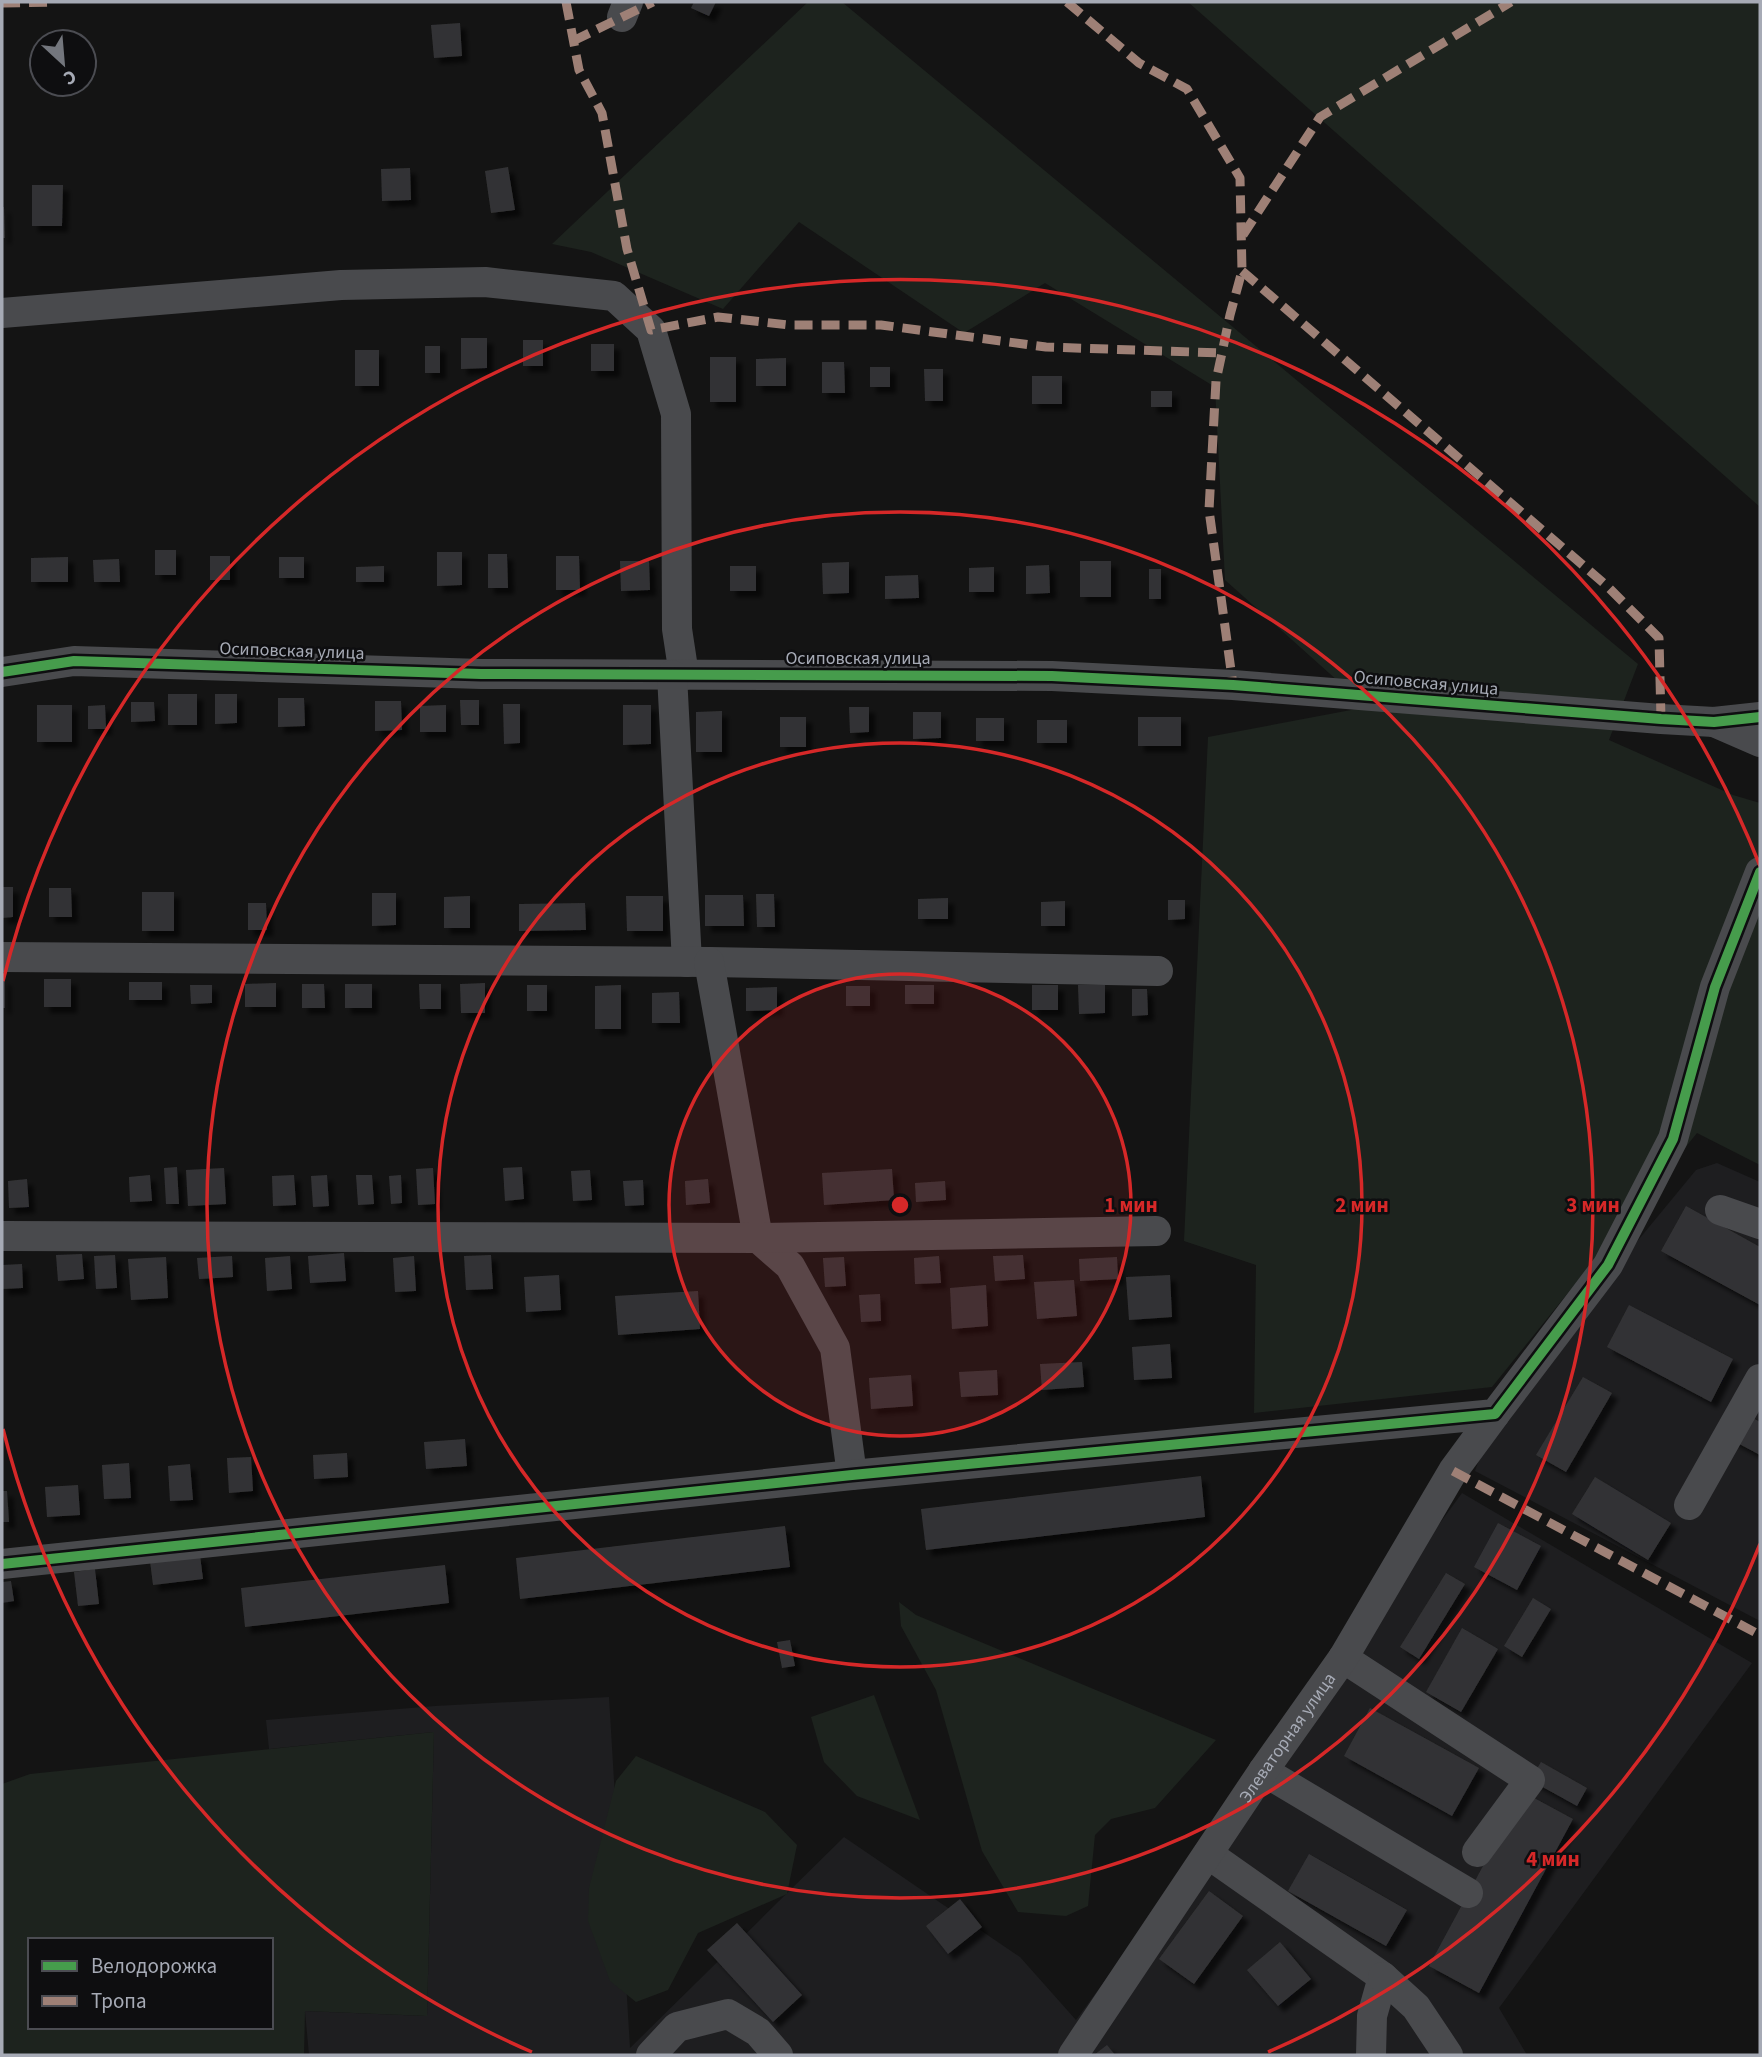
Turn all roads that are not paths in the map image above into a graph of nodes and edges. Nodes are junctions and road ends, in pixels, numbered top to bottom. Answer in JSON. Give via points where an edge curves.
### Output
{"nodes":[{"id":1,"x":2,"y":313,"type":"edge"},
{"id":2,"x":2,"y":672,"type":"edge"},
{"id":3,"x":678,"y":675,"type":"junction"},
{"id":4,"x":1760,"y":717,"type":"edge"},
{"id":5,"x":1714,"y":722,"type":"junction"},
{"id":6,"x":1760,"y":742,"type":"edge"},
{"id":7,"x":1760,"y":872,"type":"edge"},
{"id":8,"x":2,"y":957,"type":"edge"},
{"id":9,"x":698,"y":962,"type":"junction"},
{"id":10,"x":1158,"y":971,"type":"dead end"},
{"id":11,"x":1720,"y":1210,"type":"dead end"},
{"id":12,"x":1760,"y":1224,"type":"edge"},
{"id":13,"x":1156,"y":1231,"type":"dead end"},
{"id":14,"x":2,"y":1237,"type":"edge"},
{"id":15,"x":758,"y":1238,"type":"junction"},
{"id":16,"x":1760,"y":1379,"type":"edge"},
{"id":17,"x":1495,"y":1414,"type":"junction"},
{"id":18,"x":852,"y":1475,"type":"junction"},
{"id":19,"x":1689,"y":1505,"type":"dead end"},
{"id":20,"x":2,"y":1564,"type":"edge"},
{"id":21,"x":1343,"y":1658,"type":"junction"},
{"id":22,"x":1263,"y":1771,"type":"junction"},
{"id":23,"x":1477,"y":1852,"type":"dead end"},
{"id":24,"x":1208,"y":1854,"type":"junction"},
{"id":25,"x":1468,"y":1893,"type":"dead end"},
{"id":26,"x":1383,"y":1977,"type":"junction"},
{"id":27,"x":651,"y":2055,"type":"edge"},
{"id":28,"x":778,"y":2055,"type":"edge"},
{"id":29,"x":1073,"y":2055,"type":"edge"},
{"id":30,"x":1371,"y":2055,"type":"edge"},
{"id":31,"x":1448,"y":2055,"type":"edge"}],
"edges":[{"from":1,"to":3,"type":"street","via":[[341,285],[485,282],[614,296],[652,330],[676,414]]},
{"from":2,"to":3,"type":"street","name":"Осиповская улица","via":[[74,661],[481,674]]},
{"from":3,"to":5,"type":"street","name":"Осиповская улица","via":[[1052,676],[1233,685]]},
{"from":3,"to":9,"type":"street"},
{"from":4,"to":5,"type":"street"},
{"from":5,"to":6,"type":"street"},
{"from":7,"to":17,"type":"street","name":"Элеваторная улица","via":[[1715,987],[1674,1139],[1608,1265]]},
{"from":8,"to":9,"type":"street"},
{"from":9,"to":10,"type":"street"},
{"from":9,"to":15,"type":"street"},
{"from":11,"to":12,"type":"street"},
{"from":13,"to":15,"type":"street"},
{"from":14,"to":15,"type":"street"},
{"from":15,"to":18,"type":"street","via":[[790,1266],[835,1348]]},
{"from":16,"to":19,"type":"street"},
{"from":17,"to":18,"type":"street"},
{"from":17,"to":21,"type":"street","name":"Элеваторная улица","via":[[1453,1471]]},
{"from":18,"to":20,"type":"street"},
{"from":21,"to":22,"type":"street","name":"Элеваторная улица"},
{"from":21,"to":23,"type":"street","via":[[1530,1780]]},
{"from":22,"to":24,"type":"street","name":"Элеваторная улица"},
{"from":22,"to":25,"type":"street"},
{"from":24,"to":26,"type":"street"},
{"from":24,"to":29,"type":"street","name":"Элеваторная улица"},
{"from":26,"to":30,"type":"street","via":[[1371,2016]]},
{"from":26,"to":31,"type":"street","via":[[1416,2007]]},
{"from":27,"to":28,"type":"street","via":[[677,2027],[728,2014],[758,2032]]}]}
